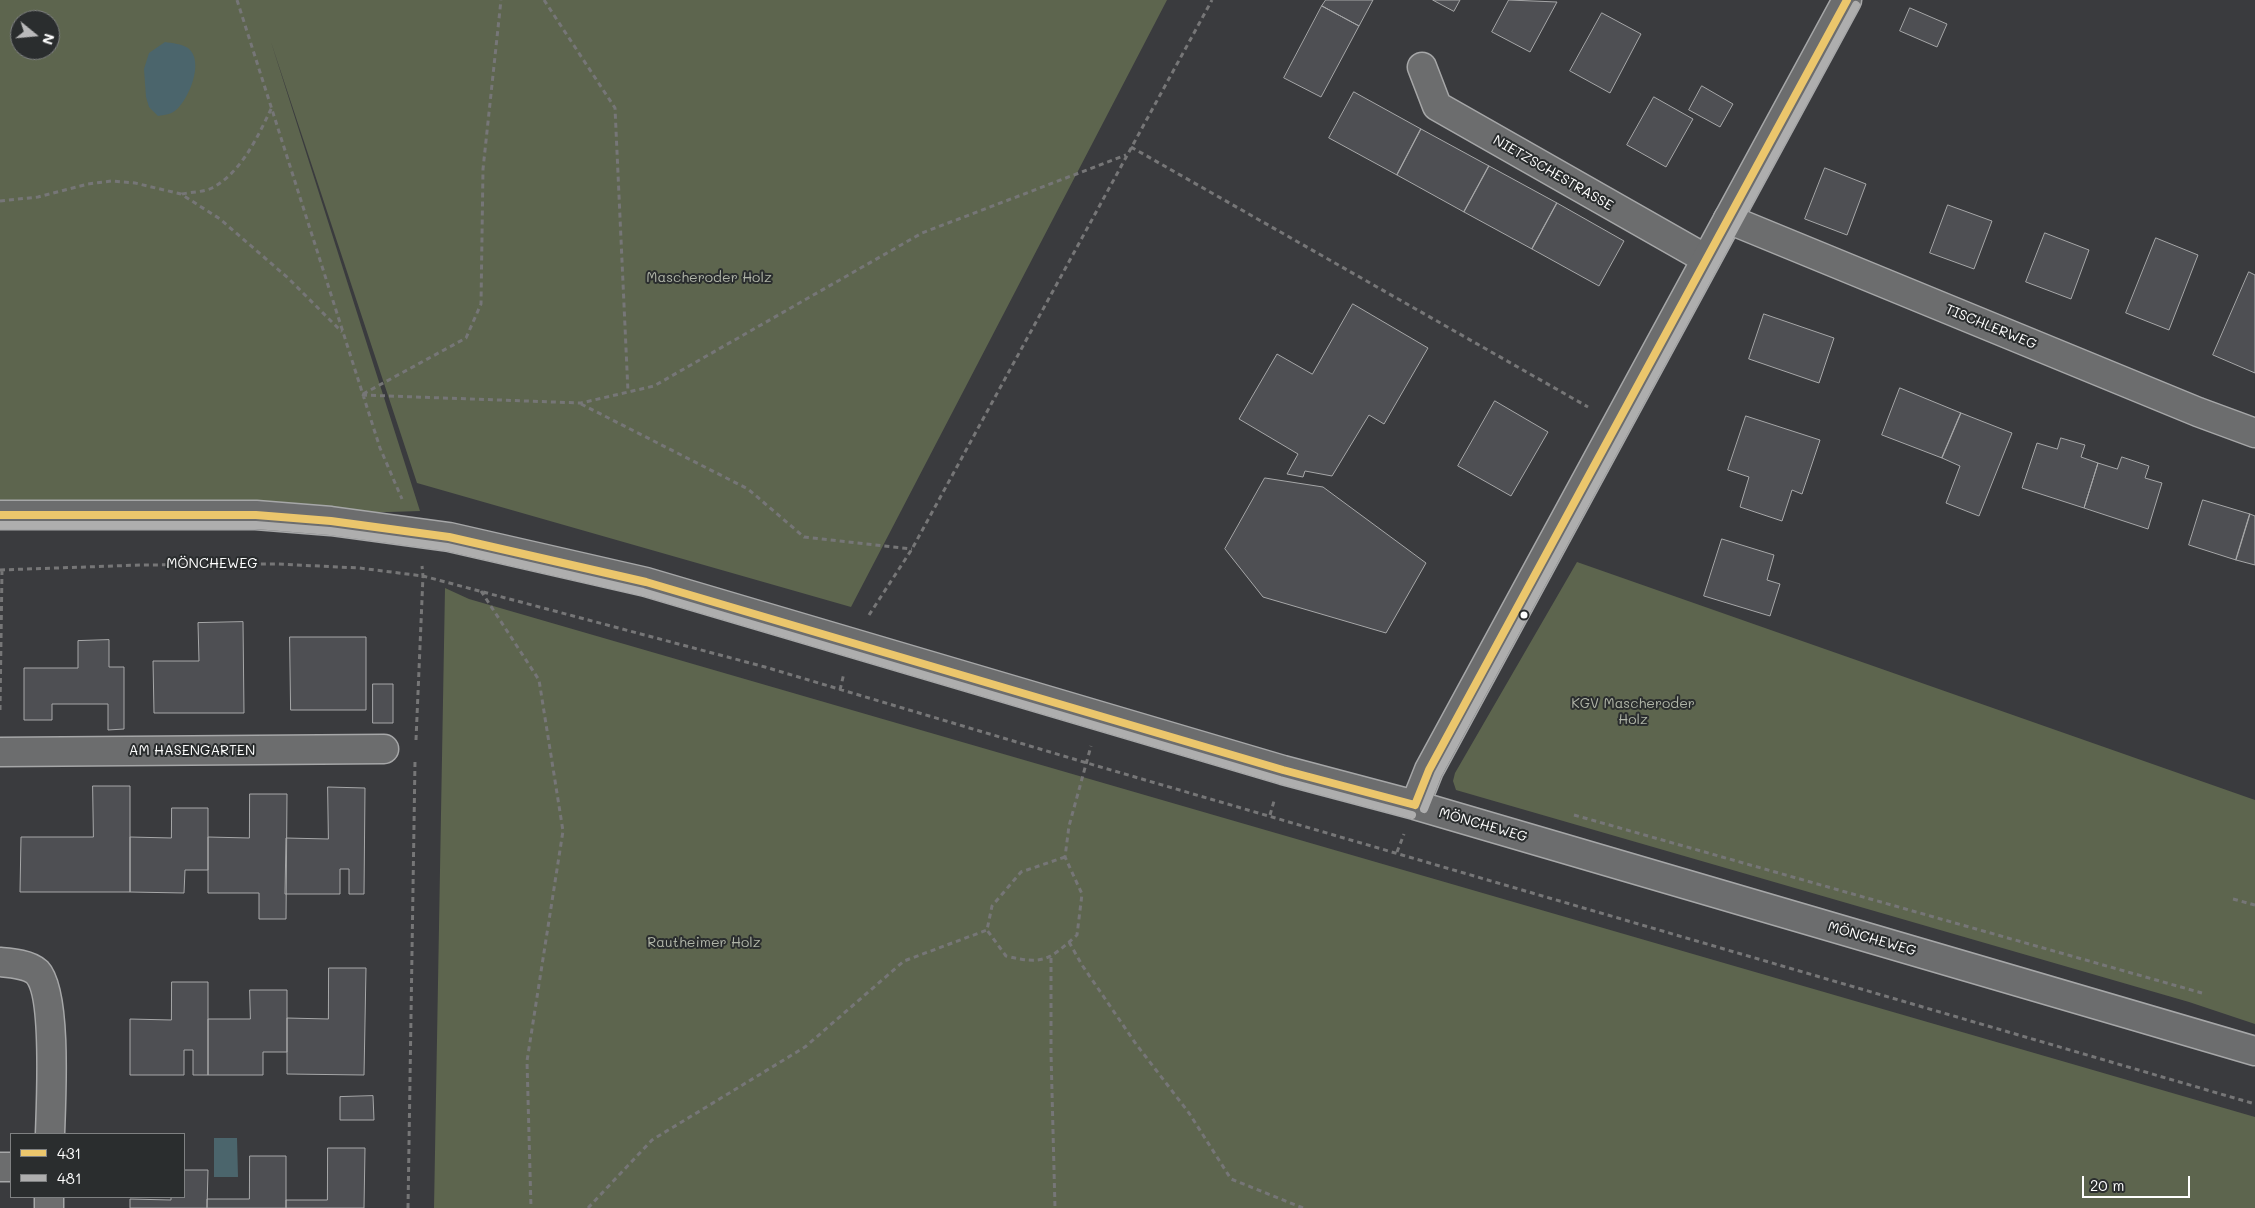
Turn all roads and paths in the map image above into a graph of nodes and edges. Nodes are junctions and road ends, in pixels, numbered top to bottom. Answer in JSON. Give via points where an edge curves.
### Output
{"nodes":[{"id":1,"x":237,"y":0,"type":"edge"},
{"id":2,"x":501,"y":0,"type":"edge"},
{"id":3,"x":544,"y":0,"type":"edge"},
{"id":4,"x":1212,"y":0,"type":"edge"},
{"id":5,"x":1847,"y":0,"type":"edge"},
{"id":6,"x":1422,"y":67,"type":"dead end"},
{"id":7,"x":272,"y":107,"type":"junction"},
{"id":8,"x":1130,"y":147,"type":"junction"},
{"id":9,"x":1126,"y":155,"type":"junction"},
{"id":10,"x":181,"y":194,"type":"junction"},
{"id":11,"x":0,"y":201,"type":"edge"},
{"id":12,"x":1728,"y":219,"type":"junction"},
{"id":13,"x":1706,"y":259,"type":"junction"},
{"id":14,"x":343,"y":332,"type":"junction"},
{"id":15,"x":628,"y":392,"type":"junction"},
{"id":16,"x":362,"y":395,"type":"junction"},
{"id":17,"x":581,"y":404,"type":"junction"},
{"id":18,"x":1617,"y":423,"type":"junction"},
{"id":19,"x":2255,"y":433,"type":"edge"},
{"id":20,"x":0,"y":515,"type":"edge"},
{"id":21,"x":416,"y":531,"type":"junction"},
{"id":22,"x":912,"y":549,"type":"junction"},
{"id":23,"x":1,"y":570,"type":"edge"},
{"id":24,"x":423,"y":576,"type":"junction"},
{"id":25,"x":481,"y":590,"type":"junction"},
{"id":26,"x":852,"y":642,"type":"junction"},
{"id":27,"x":0,"y":710,"type":"edge"},
{"id":28,"x":1099,"y":716,"type":"junction"},
{"id":29,"x":416,"y":748,"type":"dead end"},
{"id":30,"x":384,"y":749,"type":"dead end"},
{"id":31,"x":0,"y":752,"type":"edge"},
{"id":32,"x":415,"y":757,"type":"dead end"},
{"id":33,"x":1087,"y":763,"type":"junction"},
{"id":34,"x":1415,"y":806,"type":"junction"},
{"id":35,"x":1569,"y":813,"type":"dead end"},
{"id":36,"x":1065,"y":857,"type":"junction"},
{"id":37,"x":2233,"y":898,"type":"dead end"},
{"id":38,"x":2255,"y":905,"type":"edge"},
{"id":39,"x":987,"y":930,"type":"junction"},
{"id":40,"x":1069,"y":942,"type":"junction"},
{"id":41,"x":1051,"y":958,"type":"junction"},
{"id":42,"x":0,"y":962,"type":"edge"},
{"id":43,"x":2202,"y":993,"type":"dead end"},
{"id":44,"x":2255,"y":1051,"type":"edge"},
{"id":45,"x":2255,"y":1104,"type":"edge"},
{"id":46,"x":50,"y":1133,"type":"edge"},
{"id":47,"x":408,"y":1208,"type":"edge"},
{"id":48,"x":531,"y":1208,"type":"edge"},
{"id":49,"x":588,"y":1208,"type":"edge"},
{"id":50,"x":1055,"y":1208,"type":"edge"},
{"id":51,"x":1303,"y":1208,"type":"edge"}],
"edges":[{"from":1,"to":7,"type":"path"},
{"from":2,"to":16,"type":"path","via":[[483,169],[481,304],[466,338]]},
{"from":3,"to":15,"type":"path","via":[[615,108]]},
{"from":4,"to":8,"type":"path"},
{"from":5,"to":12,"type":"street"},
{"from":6,"to":13,"type":"street","name":"NIETZSCHESTRASSE","via":[[1437,106]]},
{"from":7,"to":10,"type":"path","via":[[247,154],[228,176],[212,188]]},
{"from":7,"to":14,"type":"path"},
{"from":8,"to":9,"type":"path"},
{"from":8,"to":18,"type":"path"},
{"from":9,"to":15,"type":"path","via":[[922,233],[654,386]]},
{"from":9,"to":22,"type":"path"},
{"from":10,"to":11,"type":"path","via":[[111,181],[38,197]]},
{"from":10,"to":14,"type":"path","via":[[227,224]]},
{"from":12,"to":13,"type":"street"},
{"from":12,"to":19,"type":"street","name":"TISCHLERWEG"},
{"from":13,"to":18,"type":"street"},
{"from":14,"to":16,"type":"path"},
{"from":15,"to":17,"type":"path"},
{"from":16,"to":17,"type":"path"},
{"from":16,"to":21,"type":"path","via":[[380,448]]},
{"from":17,"to":22,"type":"path","via":[[748,489],[804,537]]},
{"from":18,"to":34,"type":"street","via":[[1429,770]]},
{"from":20,"to":21,"type":"street","name":"MÖNCHEWEG","via":[[256,515]]},
{"from":21,"to":24,"type":"path"},
{"from":21,"to":26,"type":"street","name":"MÖNCHEWEG","via":[[646,582]]},
{"from":22,"to":26,"type":"path"},
{"from":23,"to":24,"type":"path","name":"MÖNCHEWEG","via":[[277,564],[359,568]]},
{"from":23,"to":27,"type":"path"},
{"from":24,"to":25,"type":"path","name":"MÖNCHEWEG"},
{"from":24,"to":29,"type":"path"},
{"from":25,"to":33,"type":"path","name":"MÖNCHEWEG","via":[[765,667]]},
{"from":25,"to":48,"type":"path","via":[[539,680],[563,831],[527,1061]]},
{"from":26,"to":28,"type":"street","name":"MÖNCHEWEG"},
{"from":28,"to":33,"type":"path"},
{"from":28,"to":34,"type":"street","name":"MÖNCHEWEG"},
{"from":30,"to":31,"type":"street","name":"AM HASENGARTEN"},
{"from":32,"to":47,"type":"path"},
{"from":33,"to":36,"type":"path","via":[[1069,826]]},
{"from":33,"to":45,"type":"path","name":"MÖNCHEWEG"},
{"from":34,"to":44,"type":"street","name":"MÖNCHEWEG"},
{"from":35,"to":43,"type":"path"},
{"from":36,"to":39,"type":"path","via":[[1021,872],[992,906]]},
{"from":36,"to":40,"type":"path","via":[[1082,894],[1077,935]]},
{"from":37,"to":38,"type":"path"},
{"from":39,"to":41,"type":"path","via":[[1006,956],[1030,962]]},
{"from":39,"to":49,"type":"path","via":[[904,961],[805,1047],[652,1140]]},
{"from":40,"to":41,"type":"path"},
{"from":40,"to":51,"type":"path","via":[[1136,1044],[1189,1113],[1231,1179]]},
{"from":41,"to":50,"type":"path"},
{"from":42,"to":46,"type":"street","via":[[36,971],[46,989],[50,1010]]}]}
